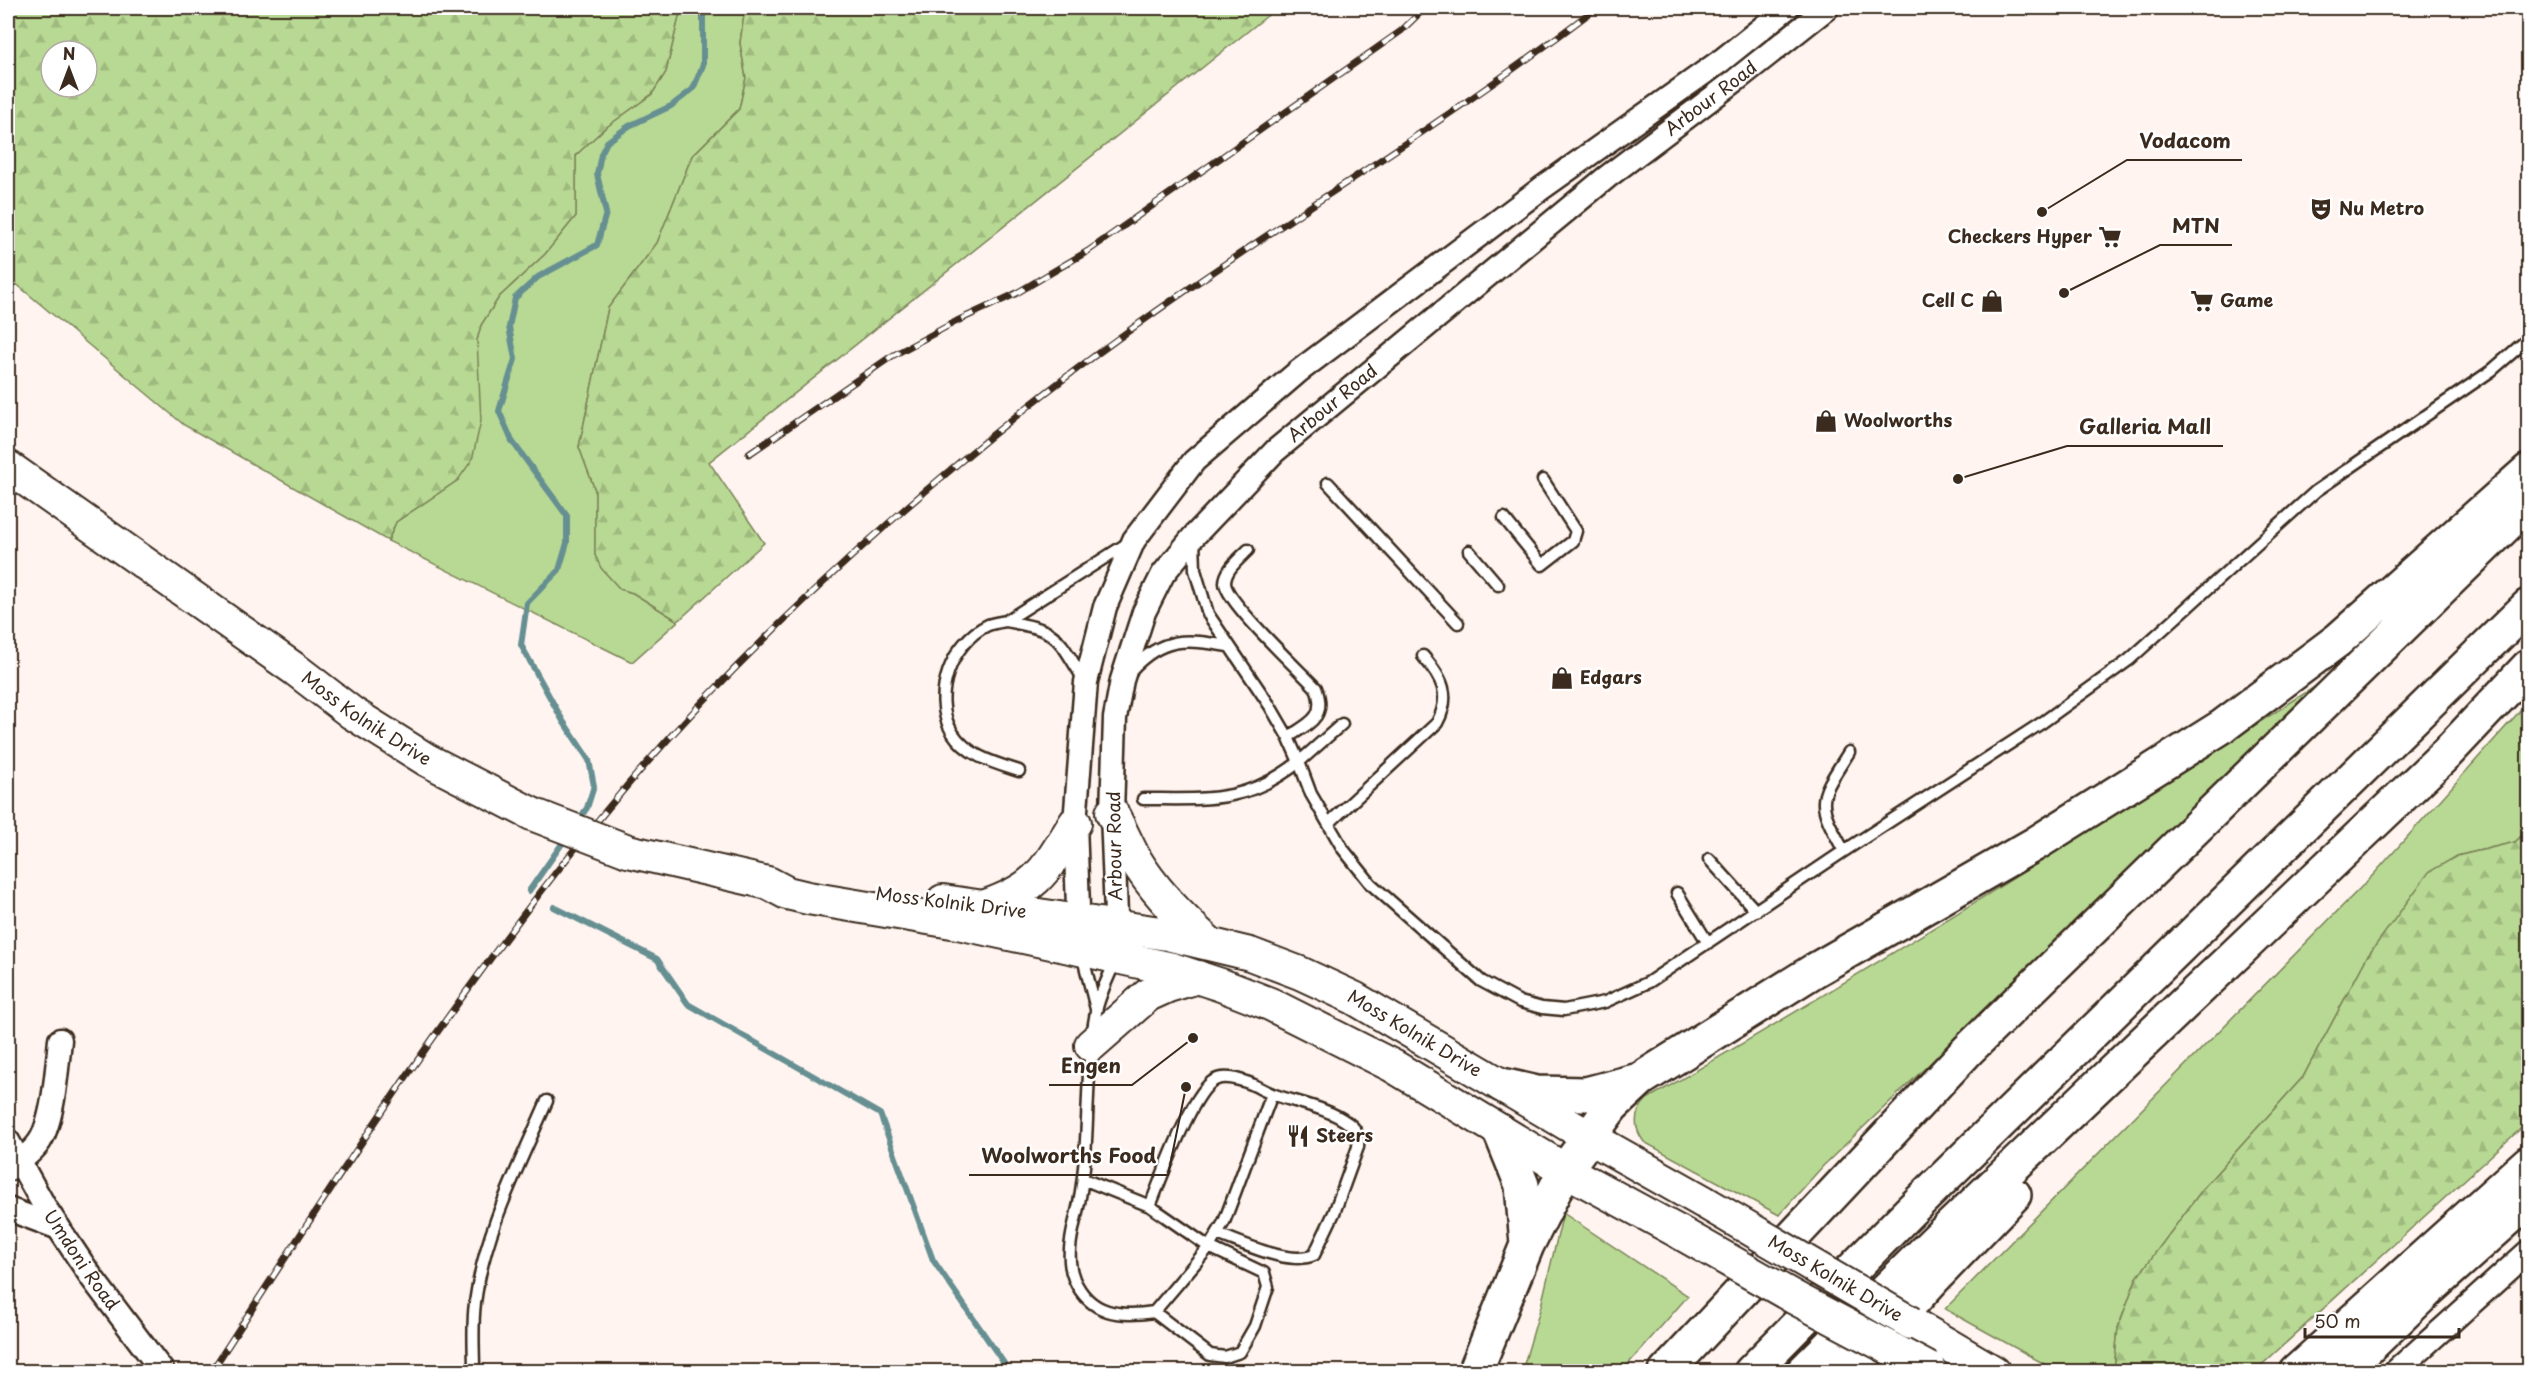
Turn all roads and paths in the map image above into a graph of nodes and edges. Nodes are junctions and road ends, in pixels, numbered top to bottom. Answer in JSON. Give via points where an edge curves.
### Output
{"nodes":[{"id":1,"x":1787,"y":8,"type":"edge"},
{"id":2,"x":1827,"y":8,"type":"edge"},
{"id":3,"x":1722,"y":60,"type":"junction"},
{"id":4,"x":1736,"y":80,"type":"junction"},
{"id":5,"x":2529,"y":339,"type":"edge"},
{"id":6,"x":8,"y":467,"type":"edge"},
{"id":7,"x":2529,"y":471,"type":"edge"},
{"id":8,"x":1543,"y":480,"type":"dead end"},
{"id":9,"x":1328,"y":483,"type":"dead end"},
{"id":10,"x":2529,"y":504,"type":"edge"},
{"id":11,"x":1504,"y":518,"type":"dead end"},
{"id":12,"x":1194,"y":536,"type":"junction"},
{"id":13,"x":1134,"y":540,"type":"junction"},
{"id":14,"x":1248,"y":549,"type":"dead end"},
{"id":15,"x":1469,"y":550,"type":"dead end"},
{"id":16,"x":1498,"y":585,"type":"dead end"},
{"id":17,"x":2529,"y":606,"type":"edge"},
{"id":18,"x":1006,"y":621,"type":"junction"},
{"id":19,"x":1458,"y":623,"type":"dead end"},
{"id":20,"x":1228,"y":646,"type":"junction"},
{"id":21,"x":1423,"y":657,"type":"dead end"},
{"id":22,"x":2529,"y":667,"type":"edge"},
{"id":23,"x":1122,"y":680,"type":"junction"},
{"id":24,"x":1086,"y":682,"type":"junction"},
{"id":25,"x":1342,"y":724,"type":"dead end"},
{"id":26,"x":1288,"y":737,"type":"junction"},
{"id":27,"x":1849,"y":752,"type":"dead end"},
{"id":28,"x":1299,"y":762,"type":"junction"},
{"id":29,"x":1019,"y":771,"type":"dead end"},
{"id":30,"x":1143,"y":799,"type":"dead end"},
{"id":31,"x":1112,"y":813,"type":"junction"},
{"id":32,"x":1075,"y":823,"type":"junction"},
{"id":33,"x":1329,"y":823,"type":"junction"},
{"id":34,"x":1844,"y":851,"type":"junction"},
{"id":35,"x":1709,"y":860,"type":"dead end"},
{"id":36,"x":768,"y":883,"type":"junction"},
{"id":37,"x":1677,"y":893,"type":"dead end"},
{"id":38,"x":986,"y":906,"type":"junction"},
{"id":39,"x":1756,"y":911,"type":"junction"},
{"id":40,"x":1117,"y":926,"type":"junction"},
{"id":41,"x":2264,"y":929,"type":"junction"},
{"id":42,"x":1079,"y":935,"type":"junction"},
{"id":43,"x":1708,"y":943,"type":"junction"},
{"id":44,"x":1211,"y":945,"type":"junction"},
{"id":45,"x":1117,"y":957,"type":"junction"},
{"id":46,"x":1198,"y":977,"type":"junction"},
{"id":47,"x":1096,"y":1009,"type":"junction"},
{"id":48,"x":60,"y":1040,"type":"dead end"},
{"id":49,"x":1091,"y":1045,"type":"junction"},
{"id":50,"x":1641,"y":1079,"type":"junction"},
{"id":51,"x":1502,"y":1085,"type":"junction"},
{"id":52,"x":1272,"y":1094,"type":"junction"},
{"id":53,"x":547,"y":1101,"type":"dead end"},
{"id":54,"x":1500,"y":1131,"type":"junction"},
{"id":55,"x":1588,"y":1137,"type":"junction"},
{"id":56,"x":8,"y":1141,"type":"edge"},
{"id":57,"x":2529,"y":1163,"type":"edge"},
{"id":58,"x":14,"y":1166,"type":"edge"},
{"id":59,"x":1565,"y":1170,"type":"junction"},
{"id":60,"x":1083,"y":1179,"type":"junction"},
{"id":61,"x":2529,"y":1201,"type":"edge"},
{"id":62,"x":1150,"y":1206,"type":"junction"},
{"id":63,"x":8,"y":1209,"type":"edge"},
{"id":64,"x":59,"y":1228,"type":"junction"},
{"id":65,"x":1217,"y":1234,"type":"junction"},
{"id":66,"x":1527,"y":1245,"type":"junction"},
{"id":67,"x":1209,"y":1247,"type":"junction"},
{"id":68,"x":2529,"y":1252,"type":"edge"},
{"id":69,"x":1154,"y":1312,"type":"junction"},
{"id":70,"x":1988,"y":1368,"type":"edge"},
{"id":71,"x":163,"y":1371,"type":"edge"},
{"id":72,"x":474,"y":1371,"type":"edge"},
{"id":73,"x":1475,"y":1371,"type":"edge"},
{"id":74,"x":1666,"y":1371,"type":"edge"},
{"id":75,"x":1751,"y":1371,"type":"edge"},
{"id":76,"x":1803,"y":1371,"type":"edge"},
{"id":77,"x":1849,"y":1371,"type":"edge"},
{"id":78,"x":1932,"y":1371,"type":"edge"},
{"id":79,"x":2296,"y":1371,"type":"edge"},
{"id":80,"x":2343,"y":1371,"type":"edge"},
{"id":81,"x":2395,"y":1371,"type":"edge"}],
"edges":[{"from":1,"to":3,"type":"street","name":"Arbour Road"},
{"from":2,"to":4,"type":"street","name":"Arbour Road"},
{"from":3,"to":4,"type":"street"},
{"from":3,"to":13,"type":"street","name":"Arbour Road","via":[[1542,188],[1299,371],[1194,461]]},
{"from":4,"to":12,"type":"street","name":"Arbour Road","via":[[1607,177],[1275,451]]},
{"from":5,"to":34,"type":"lane","via":[[2491,371],[2316,491],[2129,660],[2025,735]]},
{"from":6,"to":36,"type":"main road","name":"Moss Kolnik Drive","bridge":true,"via":[[352,713],[427,760],[532,814],[628,851]]},
{"from":7,"to":50,"type":"main road","via":[[2338,640],[2223,726],[2035,844],[1815,970]]},
{"from":8,"to":11,"type":"lane","via":[[1576,531],[1573,541],[1542,565]]},
{"from":9,"to":19,"type":"lane"},
{"from":10,"to":74,"type":"main road","via":[[1968,1050]]},
{"from":12,"to":20,"type":"lane","via":[[1200,591],[1208,614]]},
{"from":12,"to":23,"type":"street","name":"Arbour Road","via":[[1163,574],[1144,612]]},
{"from":13,"to":18,"type":"lane"},
{"from":13,"to":24,"type":"street","name":"Arbour Road","via":[[1105,607]]},
{"from":14,"to":26,"type":"lane","via":[[1231,567],[1226,587],[1235,604],[1316,688],[1319,697],[1315,719]]},
{"from":15,"to":16,"type":"lane"},
{"from":17,"to":75,"type":"main road"},
{"from":18,"to":24,"type":"lane","via":[[1050,632]]},
{"from":18,"to":29,"type":"lane","via":[[988,625],[972,636],[952,661],[942,696],[953,734],[984,760]]},
{"from":20,"to":23,"type":"lane","via":[[1178,640],[1146,654]]},
{"from":20,"to":26,"type":"lane"},
{"from":21,"to":33,"type":"lane","via":[[1444,688],[1443,709],[1437,723]]},
{"from":22,"to":41,"type":"main road","via":[[2446,754]]},
{"from":23,"to":31,"type":"street","name":"Arbour Road","via":[[1115,718]]},
{"from":24,"to":32,"type":"street","name":"Arbour Road"},
{"from":25,"to":28,"type":"lane"},
{"from":26,"to":28,"type":"lane"},
{"from":27,"to":34,"type":"lane","via":[[1828,786],[1823,807]]},
{"from":28,"to":30,"type":"lane","via":[[1282,775],[1242,794]]},
{"from":28,"to":33,"type":"lane","via":[[1311,794]]},
{"from":31,"to":40,"type":"street","name":"Arbour Road"},
{"from":31,"to":44,"type":"main road","via":[[1154,886]]},
{"from":32,"to":38,"type":"main road","via":[[1035,880],[1012,897]]},
{"from":32,"to":42,"type":"street","name":"Arbour Road"},
{"from":33,"to":43,"type":"lane","via":[[1343,849],[1371,884],[1481,981],[1520,1002],[1564,1010],[1605,1002],[1649,982]]},
{"from":34,"to":39,"type":"lane"},
{"from":35,"to":39,"type":"lane"},
{"from":36,"to":38,"type":"main road","name":"Moss Kolnik Drive","via":[[789,881]]},
{"from":36,"to":42,"type":"main road","name":"Moss Kolnik Drive","via":[[808,898],[958,923]]},
{"from":37,"to":43,"type":"lane"},
{"from":38,"to":42,"type":"main road","name":"Moss Kolnik Drive"},
{"from":39,"to":43,"type":"lane"},
{"from":40,"to":42,"type":"main road","name":"Moss Kolnik Drive"},
{"from":40,"to":44,"type":"main road","name":"Moss Kolnik Drive"},
{"from":40,"to":45,"type":"street","name":"Arbour Road"},
{"from":41,"to":76,"type":"main road"},
{"from":41,"to":77,"type":"main road"},
{"from":42,"to":45,"type":"main road","name":"Moss Kolnik Drive"},
{"from":42,"to":47,"type":"lane"},
{"from":44,"to":51,"type":"main road","name":"Moss Kolnik Drive","via":[[1260,958],[1354,998]]},
{"from":45,"to":46,"type":"main road","name":"Moss Kolnik Drive"},
{"from":45,"to":47,"type":"lane"},
{"from":46,"to":49,"type":"main road","via":[[1148,995]]},
{"from":46,"to":54,"type":"main road","name":"Moss Kolnik Drive","via":[[1270,1004],[1327,1032],[1393,1066]]},
{"from":47,"to":49,"type":"lane"},
{"from":48,"to":58,"type":"street","via":[[55,1088],[40,1141]]},
{"from":49,"to":60,"type":"lane"},
{"from":50,"to":51,"type":"main road","via":[[1586,1094],[1537,1093]]},
{"from":50,"to":55,"type":"main road","via":[[1612,1106]]},
{"from":51,"to":55,"type":"main road","name":"Moss Kolnik Drive"},
{"from":52,"to":62,"type":"lane","via":[[1229,1078],[1215,1080],[1202,1092],[1188,1116]]},
{"from":52,"to":65,"type":"lane"},
{"from":52,"to":65,"type":"lane","via":[[1338,1116],[1350,1124],[1359,1138],[1334,1213],[1320,1246],[1314,1255],[1304,1259],[1288,1258]]},
{"from":53,"to":72,"type":"lane","via":[[496,1220],[480,1273],[475,1305]]},
{"from":54,"to":59,"type":"main road","name":"Moss Kolnik Drive"},
{"from":54,"to":66,"type":"main road","via":[[1522,1185]]},
{"from":55,"to":59,"type":"main road"},
{"from":55,"to":70,"type":"main road","name":"Moss Kolnik Drive","bridge":true},
{"from":56,"to":58,"type":"street","name":"Umdoni Road"},
{"from":57,"to":79,"type":"main road"},
{"from":58,"to":64,"type":"street","name":"Umdoni Road"},
{"from":59,"to":66,"type":"main road"},
{"from":59,"to":78,"type":"main road","name":"Moss Kolnik Drive","bridge":true},
{"from":60,"to":62,"type":"lane"},
{"from":60,"to":69,"type":"lane","via":[[1069,1250],[1074,1278],[1084,1294],[1104,1311],[1128,1316]]},
{"from":61,"to":80,"type":"main road"},
{"from":62,"to":67,"type":"lane"},
{"from":63,"to":64,"type":"street"},
{"from":64,"to":71,"type":"street","name":"Umdoni Road"},
{"from":65,"to":67,"type":"lane"},
{"from":66,"to":73,"type":"main road"},
{"from":67,"to":69,"type":"lane"},
{"from":67,"to":69,"type":"lane","via":[[1264,1273],[1268,1287],[1255,1326],[1240,1352],[1225,1358],[1210,1355]]},
{"from":68,"to":81,"type":"street"}]}
